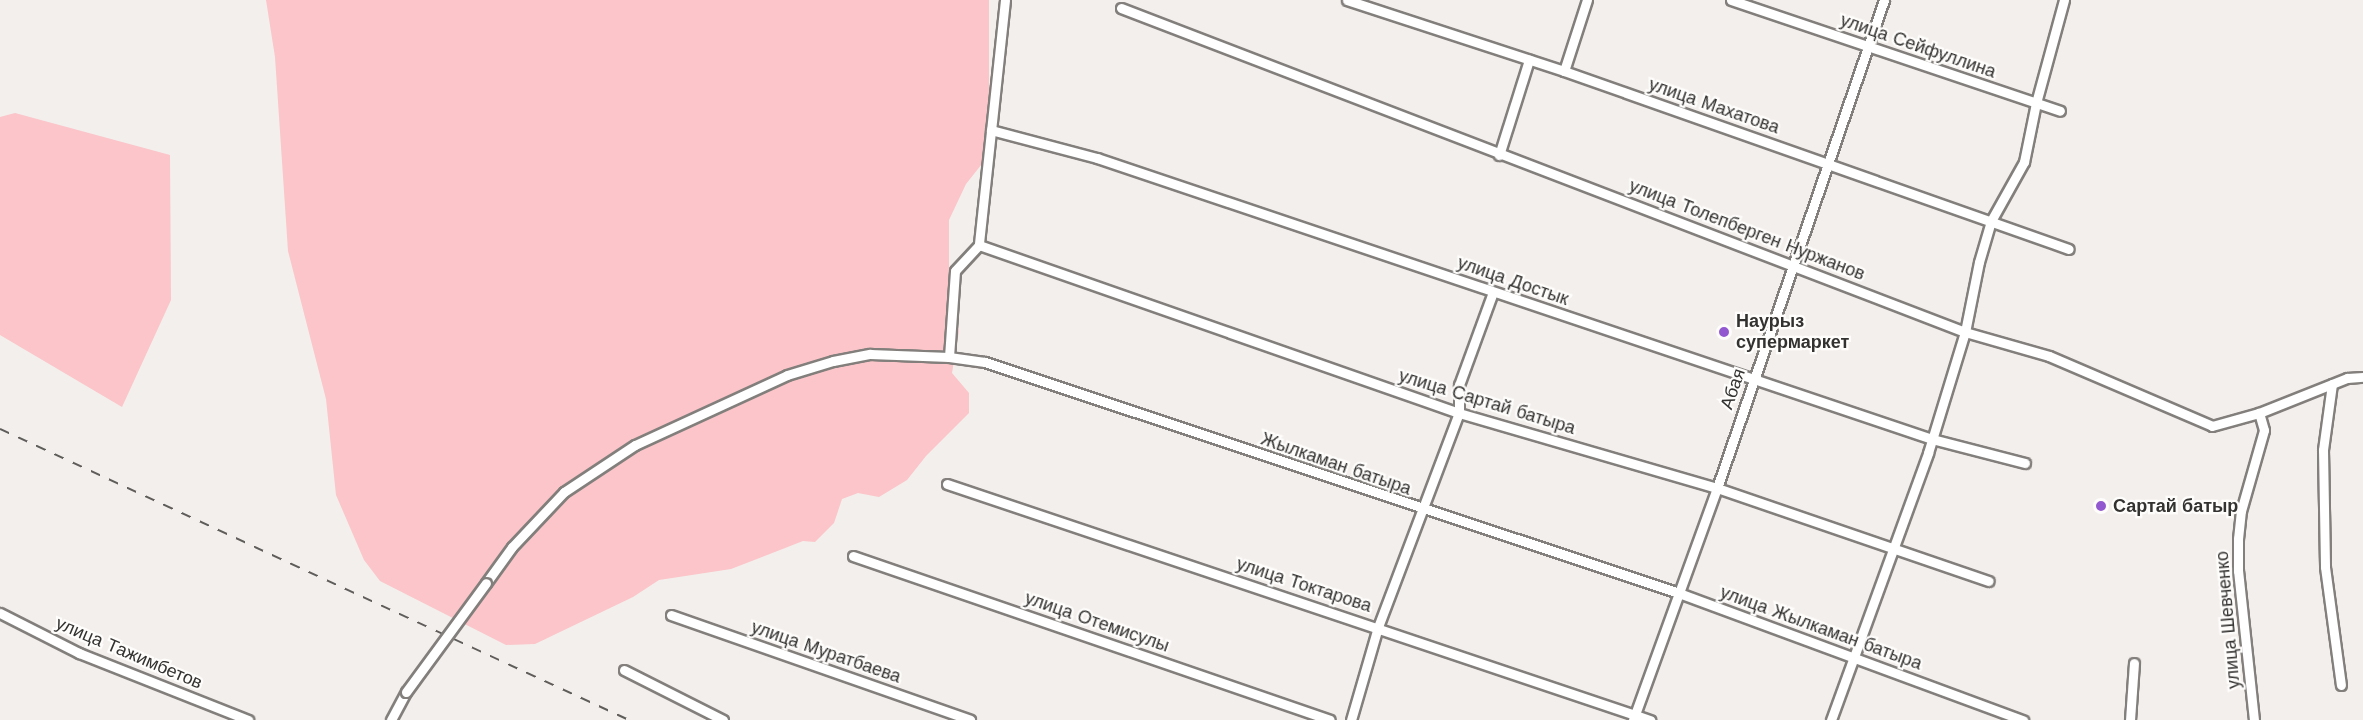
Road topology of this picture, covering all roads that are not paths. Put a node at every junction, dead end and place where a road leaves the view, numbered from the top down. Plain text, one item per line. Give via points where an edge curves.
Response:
1 (1005, 0) edge
2 (1347, 0) edge
3 (1587, 0) edge
4 (1731, 0) edge
5 (1884, 0) edge
6 (2064, 0) edge
7 (1121, 8) dead end
8 (1870, 47) junction
9 (1530, 60) junction
10 (1564, 71) junction
11 (2036, 103) junction
12 (2060, 111) dead end
13 (991, 130) junction
14 (1499, 155) junction
15 (1829, 164) junction
16 (1991, 221) junction
17 (978, 244) junction
18 (2069, 249) dead end
19 (1794, 264) junction
20 (1492, 292) junction
21 (1965, 332) junction
22 (949, 357) junction
23 (2363, 377) edge
24 (1754, 380) junction
25 (2332, 384) junction
26 (1459, 413) junction
27 (2259, 414) junction
28 (1932, 439) junction
29 (2025, 463) dead end
30 (947, 484) dead end
31 (1717, 488) junction
32 (1421, 510) junction
33 (1892, 548) junction
34 (854, 556) dead end
35 (1989, 581) dead end
36 (1678, 593) junction
37 (0, 613) edge
38 (671, 615) dead end
39 (1378, 627) junction
40 (1852, 657) junction
41 (2134, 663) dead end
42 (624, 670) dead end
43 (2341, 685) dead end
44 (1633, 718) edge
45 (248, 720) edge
46 (391, 720) edge
47 (723, 720) edge
48 (970, 720) edge
49 (1330, 720) edge
50 (1351, 720) edge
51 (1650, 720) edge
52 (1831, 720) edge
53 (2023, 720) edge
54 (2130, 720) edge
55 (2254, 720) edge

1 - 13 street
2 - 9 street, улица Махатова
3 - 10 street
4 - 8 street, улица Сейфуллина
5 - 8 street, Абая
6 - 11 street
7 - 14 street, улица Толепберген Нуржанов
8 - 11 street, улица Сейфуллина
8 - 15 street, Абая
9 - 10 street, улица Махатова
9 - 14 street
10 - 15 street, улица Махатова
11 - 12 street, улица Сейфуллина
11 - 16 street via 2024,162
13 - 17 street
13 - 20 street, улица Достык via 1097,158
14 - 19 street, улица Толепберген Нуржанов
15 - 16 street, улица Махатова
15 - 19 street, Абая
16 - 18 street, улица Махатова
16 - 21 street
17 - 22 street via 954,271
17 - 26 street, улица Сартай батыра
19 - 21 street, улица Толепберген Нуржанов
19 - 24 street, Абая
20 - 24 street, улица Достык
20 - 26 street via 1459,385
21 - 27 street, улица Толепберген Нуржанов via 2049,356 2212,426
21 - 28 street
22 - 32 street, Жылкаман батыра via 985,362
22 - 46 street, Жылкаман батыра, bridge via 870,354 787,375 635,446 564,492 512,547 406,692
23 - 25 street, улица Толепберген Нуржанов
24 - 28 street, улица Достык
24 - 31 street, Абая
25 - 27 street, улица Толепберген Нуржанов
25 - 43 street via 2323,450 2325,567
26 - 31 street, улица Сартай батыра
26 - 32 street
27 - 55 street, улица Шевченко via 2264,430 2241,512 2238,539
28 - 29 street, улица Достык
28 - 33 street
30 - 39 street, улица Токтарова
31 - 33 street, улица Сартай батыра
31 - 36 street, Абая
32 - 36 street, Жылкаман батыра
32 - 39 street
33 - 35 street, улица Сартай батыра
33 - 40 street
34 - 49 street, улица Отемисулы
36 - 40 street, улица Жылкаман батыра
36 - 44 street, Абая
37 - 45 street, улица Тажимбетов via 80,653
38 - 48 street, улица Муратбаева
39 - 44 street, улица Токтарова
39 - 50 street
40 - 52 street
40 - 53 street, улица Жылкаман батыра
41 - 54 street
42 - 47 street
44 - 51 street, улица Токтарова

